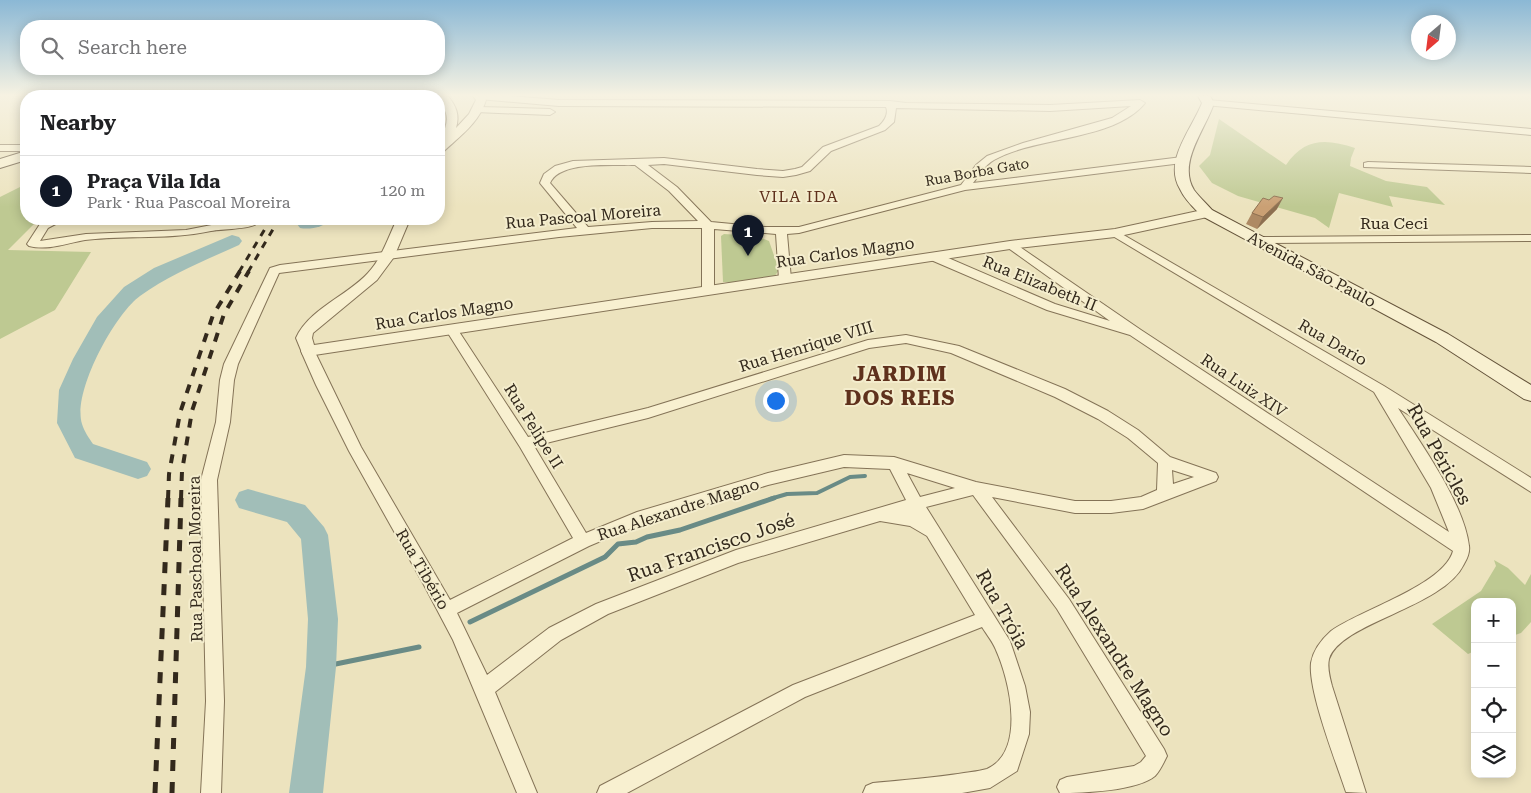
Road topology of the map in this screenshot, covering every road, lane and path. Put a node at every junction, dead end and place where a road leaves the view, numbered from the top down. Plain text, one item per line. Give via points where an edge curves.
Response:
1 (458, 133) edge
2 (868, 133) edge
3 (1070, 133) edge
4 (1195, 133) edge
5 (445, 145) edge
6 (0, 148) edge
7 (20, 148) edge
8 (20, 157) edge
9 (1182, 160) junction
10 (639, 163) junction
11 (0, 164) edge
12 (1368, 165) dead end
13 (1531, 170) edge
14 (965, 187) junction
15 (1208, 213) junction
16 (708, 224) junction
17 (46, 225) edge
18 (227, 225) edge
19 (401, 225) edge
20 (585, 230) junction
21 (781, 232) junction
22 (1115, 233) junction
23 (1531, 238) edge
24 (1257, 240) junction
25 (1010, 245) junction
26 (388, 256) junction
27 (935, 257) junction
28 (785, 279) junction
29 (708, 290) junction
30 (452, 330) junction
31 (1136, 334) junction
32 (306, 344) junction
33 (1378, 388) junction
34 (1531, 394) edge
35 (525, 443) junction
36 (1164, 461) junction
37 (894, 463) junction
38 (1531, 486) edge
39 (976, 488) junction
40 (1165, 493) junction
41 (916, 504) junction
42 (879, 515) junction
43 (935, 533) junction
44 (582, 541) junction
45 (1462, 548) junction
46 (447, 610) junction
47 (986, 618) junction
48 (483, 690) junction
49 (1067, 787) dead end
50 (1356, 792) edge
51 (211, 793) edge
52 (527, 793) edge
53 (607, 793) edge
54 (873, 793) edge

1 - 5 street
2 - 10 street via 827,149 806,168 783,174 675,162
3 - 14 street via 1005,151 989,160
4 - 9 main road
6 - 7 street
8 - 11 main road
9 - 14 street, Rua Borba Gato
9 - 15 main road, Avenida São Paulo via 1184,184
10 - 16 street via 673,189
10 - 20 street via 573,164 548,176 546,186
12 - 13 street
14 - 21 street, Rua Borba Gato
15 - 22 street, Rua Carlos Magno
15 - 24 main road, Avenida São Paulo
16 - 20 street, Rua Pascoal Moreira
16 - 21 street, Rua Pascoal Moreira
16 - 29 street
17 - 18 street via 33,244 44,246 86,237 186,233
19 - 26 street
20 - 26 street, Rua Pascoal Moreira via 480,241
21 - 28 street
22 - 25 street, Rua Carlos Magno
22 - 33 street, Rua Dario
23 - 24 street, Rua Ceci
24 - 34 main road, Avenida São Paulo via 1442,338
25 - 27 street, Rua Carlos Magno
25 - 31 street, Rua Luiz XIV
26 - 32 street via 370,280 310,327
26 - 51 street, Rua Paschoal Moreira via 274,271 231,364 223,422 209,480 215,701
27 - 28 street, Rua Carlos Magno
27 - 31 street, Rua Elizabeth II via 1051,308
28 - 29 street, Rua Carlos Magno
29 - 30 street, Rua Carlos Magno
30 - 32 street, Rua Carlos Magno
30 - 35 street, Rua Felipe II
31 - 45 street, Rua Luiz XIV
32 - 46 street, Rua Tibério via 345,430
33 - 38 street, Rua Dario
33 - 45 street, Rua Péricles via 1443,496
35 - 36 street, Rua Henrique VIII via 648,413 868,344 906,339 954,349 1060,392 1133,434
35 - 44 street, Rua Felipe II
36 - 40 street
36 - 40 street, Rua Henrique VIII via 1211,477
37 - 39 street
37 - 41 street, Rua Tróia
37 - 44 street, Rua Alexandre Magno via 844,461 768,479 638,519
39 - 40 street via 1075,507 1143,503
39 - 41 street
39 - 49 street, Rua Alexandre Magno via 1063,604 1157,756 1148,769 1136,775
41 - 42 street, Rua Francisco José
41 - 43 street, Rua Tróia
42 - 43 street, Rua Tróia via 912,520
42 - 48 street, Rua Francisco José via 696,570 602,609 555,634
43 - 47 street, Rua Tróia
44 - 46 street, Rua Alexandre Magno
45 - 50 street via 1449,574 1412,597 1342,631 1326,646 1319,662 1337,736
46 - 48 street, Rua Tibério
47 - 53 street via 799,691
47 - 54 street, Rua Tróia via 1004,647 1021,712 1020,734 1010,764 990,778
48 - 52 street, Rua Tibério

